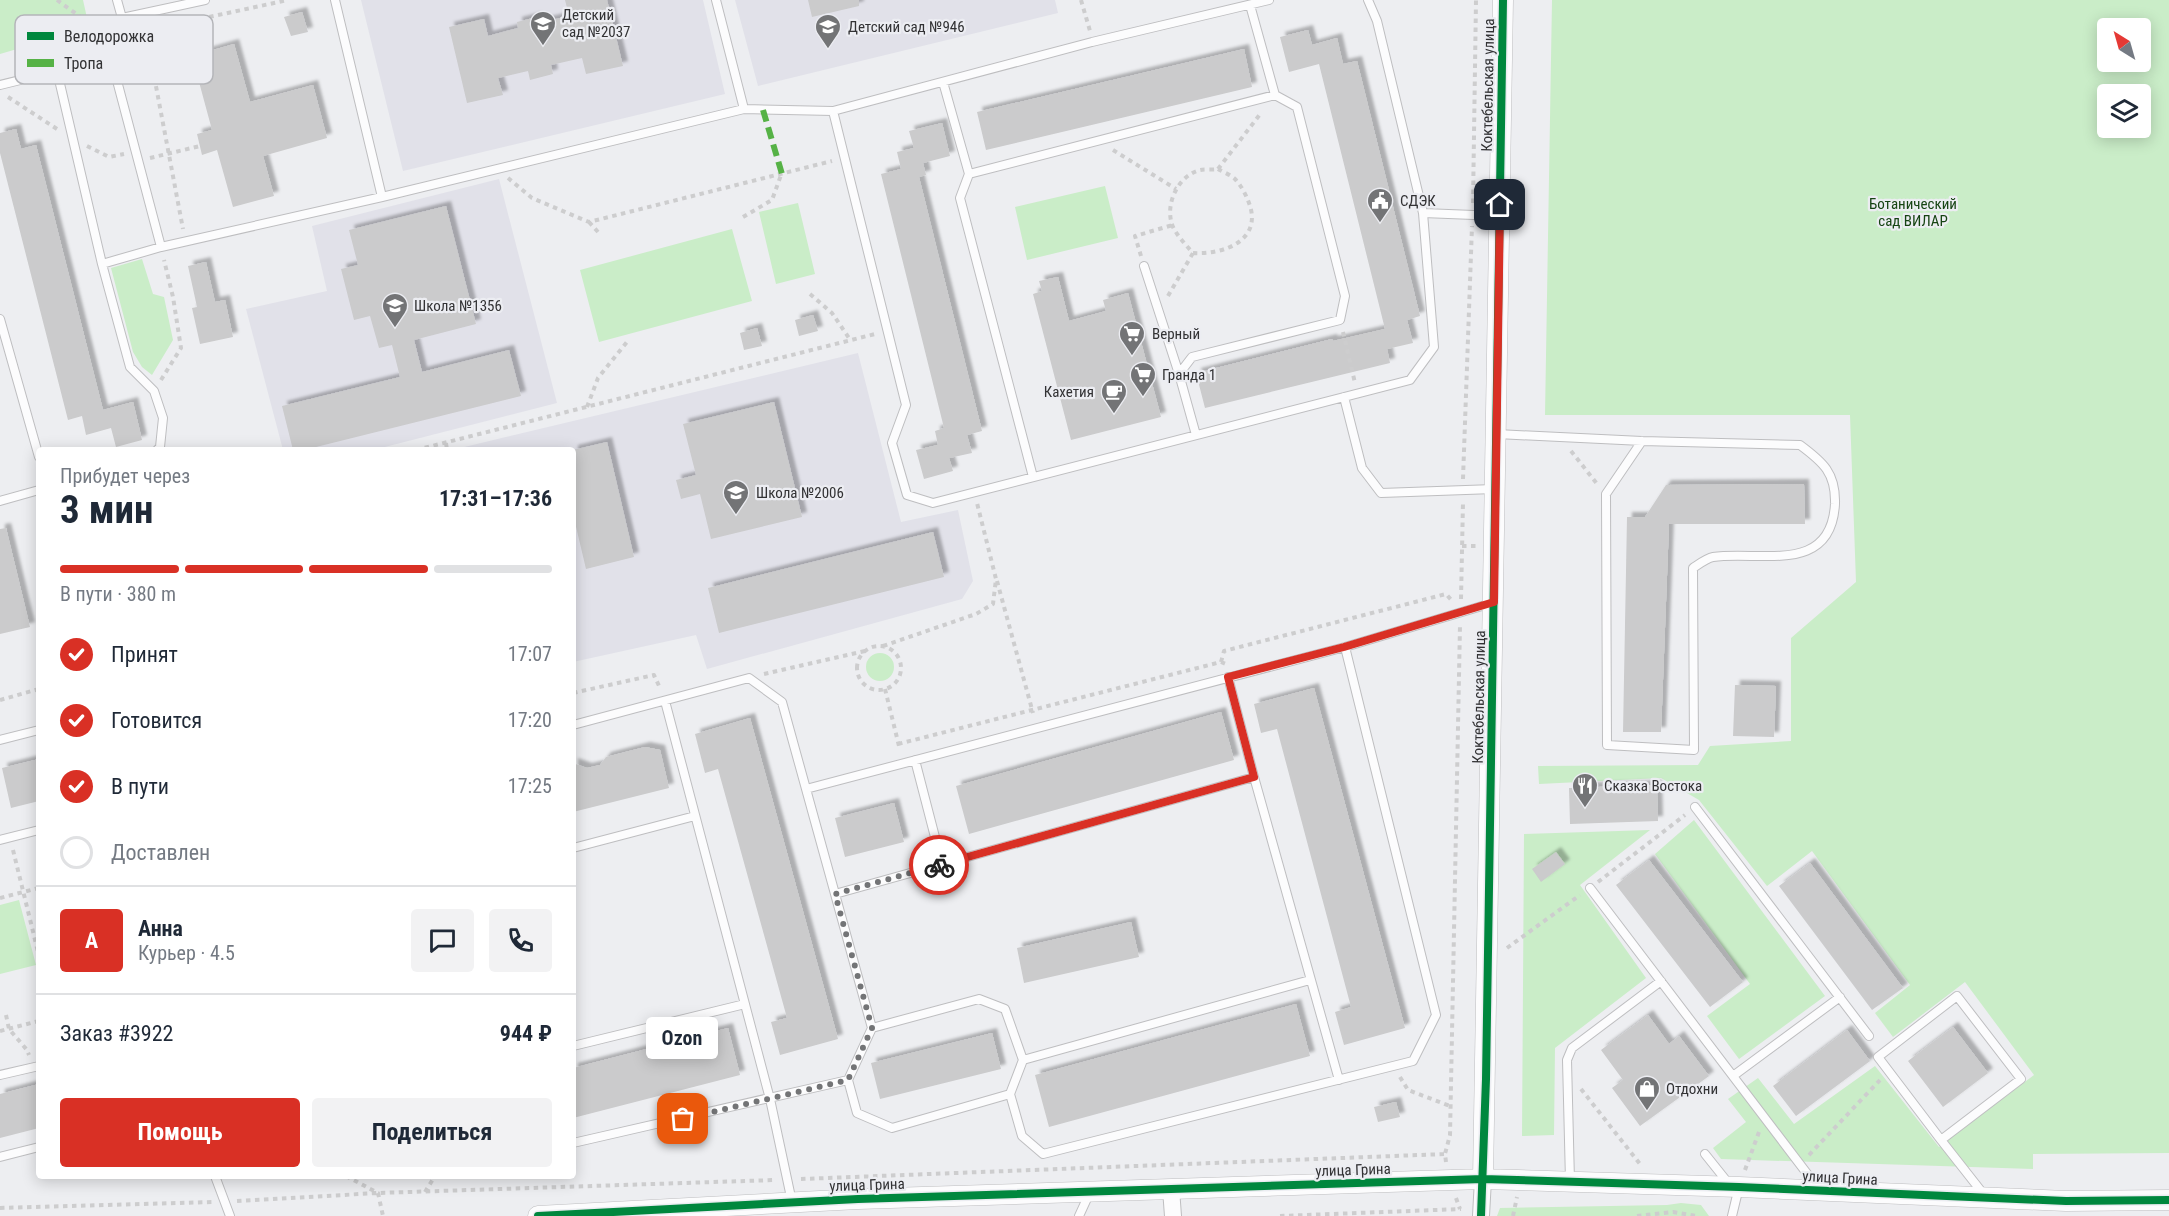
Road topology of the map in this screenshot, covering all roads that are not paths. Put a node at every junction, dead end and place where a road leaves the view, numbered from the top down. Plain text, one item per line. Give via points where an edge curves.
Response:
1 (117, 0) edge
2 (205, 0) edge
3 (335, 0) edge
4 (716, 0) edge
5 (1269, 0) edge
6 (1368, 0) edge
7 (1503, 0) edge
8 (1250, 5) junction
9 (121, 15) edge
10 (136, 15) edge
11 (15, 81) edge
12 (943, 82) junction
13 (60, 84) edge
14 (118, 84) edge
15 (0, 85) edge
16 (1275, 95) junction
17 (744, 110) junction
18 (832, 111) junction
19 (969, 174) junction
20 (382, 197) junction
21 (1423, 213) junction
22 (1500, 216) junction
23 (161, 247) junction
24 (102, 264) junction
25 (1144, 266) road end
26 (0, 319) edge
27 (1179, 374) junction
28 (1344, 397) junction
29 (1497, 434) junction
30 (1196, 435) junction
31 (1642, 441) junction
32 (36, 447) edge
33 (160, 447) edge
34 (1033, 477) junction
35 (1496, 489) junction
36 (36, 491) edge
37 (0, 501) edge
38 (1494, 602) junction
39 (1344, 647) junction
40 (1228, 677) junction
41 (665, 701) junction
42 (576, 724) edge
43 (36, 731) edge
44 (0, 740) edge
45 (915, 760) junction
46 (1254, 777) junction
47 (806, 789) junction
48 (1695, 807) road end
49 (696, 816) junction
50 (36, 831) edge
51 (0, 840) edge
52 (576, 847) edge
53 (942, 864) junction
54 (1590, 888) road end
55 (835, 894) junction
56 (1310, 980) junction
57 (1661, 981) junction
58 (1840, 997) junction
59 (745, 1004) junction
60 (872, 1028) junction
61 (1869, 1036) dead end
62 (576, 1045) edge
63 (1023, 1060) junction
64 (36, 1067) edge
65 (0, 1075) edge
66 (1733, 1076) junction
67 (848, 1080) junction
68 (1339, 1080) junction
69 (1011, 1094) junction
70 (770, 1099) junction
71 (1941, 1140) junction
72 (576, 1142) edge
73 (36, 1148) edge
74 (1706, 1154) dead end
75 (0, 1157) edge
76 (217, 1179) edge
77 (1484, 1179) junction
78 (1570, 1181) junction
79 (1735, 1187) junction
80 (1171, 1189) junction
81 (1820, 1190) junction
82 (1090, 1192) junction
83 (1987, 1198) junction
84 (2169, 1200) edge
85 (792, 1202) junction
86 (1482, 1212) edge
87 (652, 1213) edge
88 (230, 1216) edge
89 (538, 1216) edge
90 (1079, 1216) edge
91 (1173, 1216) edge
92 (1732, 1216) edge

1 - 9 lane
2 - 10 lane
3 - 20 lane
4 - 17 lane
5 - 8 lane
6 - 21 lane via 1377,21
7 - 22 street, Коктебельская улица
8 - 12 lane
8 - 16 lane
11 - 15 lane
12 - 18 lane
12 - 19 lane
13 - 24 lane
14 - 23 lane
16 - 19 lane
16 - 27 lane via 1296,106 1345,296 1340,320 1192,357
17 - 18 lane
17 - 20 lane
18 - 34 lane via 906,405 892,443 907,495 933,503
19 - 34 lane via 960,198
20 - 23 lane
21 - 22 lane
21 - 28 lane via 1434,347 1410,380
22 - 29 street, Коктебельская улица
23 - 24 lane
24 - 33 lane via 130,367 154,391 163,418
25 - 27 lane
26 - 32 lane
27 - 30 lane
28 - 30 lane
28 - 35 lane via 1362,468 1380,493
29 - 31 lane
29 - 35 street, Коктебельская улица
30 - 34 lane
31 - 31 lane via 1800,445 1831,474 1834,504 1827,536 1809,549 1786,557 1711,557 1694,568 1694,750 1607,745 1606,494
35 - 38 street, Коктебельская улица
36 - 37 lane
38 - 39 lane
38 - 77 street, Коктебельская улица
39 - 40 lane
39 - 68 lane via 1436,1015 1413,1061
40 - 45 lane
40 - 46 lane
41 - 42 lane
41 - 47 lane via 749,678 782,702
41 - 49 lane
43 - 44 lane
45 - 47 lane
45 - 53 lane
46 - 53 lane
46 - 56 lane
47 - 55 lane
48 - 58 lane
49 - 52 lane
49 - 59 lane
50 - 51 lane
53 - 55 lane
54 - 57 lane
55 - 60 lane
56 - 63 lane
56 - 68 lane
57 - 66 lane
57 - 78 lane via 1572,1048 1567,1060
58 - 61 lane
58 - 66 lane
59 - 62 lane
59 - 70 lane
60 - 63 lane via 979,999 1005,1009
60 - 67 lane
63 - 69 lane
64 - 65 lane
66 - 81 lane
67 - 69 lane via 857,1113 892,1128
67 - 70 lane
68 - 69 lane via 1043,1154 1022,1136
70 - 72 lane
70 - 85 lane
71 - 71 lane via 1878,1057 1957,996 2020,1079
71 - 83 lane
73 - 75 lane
74 - 79 lane
76 - 88 lane
77 - 78 street, улица Грина
77 - 80 street, улица Грина
77 - 86 street
78 - 79 street, улица Грина
79 - 81 street, улица Грина
79 - 92 lane
80 - 82 street, улица Грина
80 - 91 street
81 - 83 street, улица Грина
82 - 85 street, улица Грина
82 - 90 lane
83 - 84 street, улица Грина via 2067,1205
85 - 87 street, улица Грина
87 - 89 street, улица Грина

